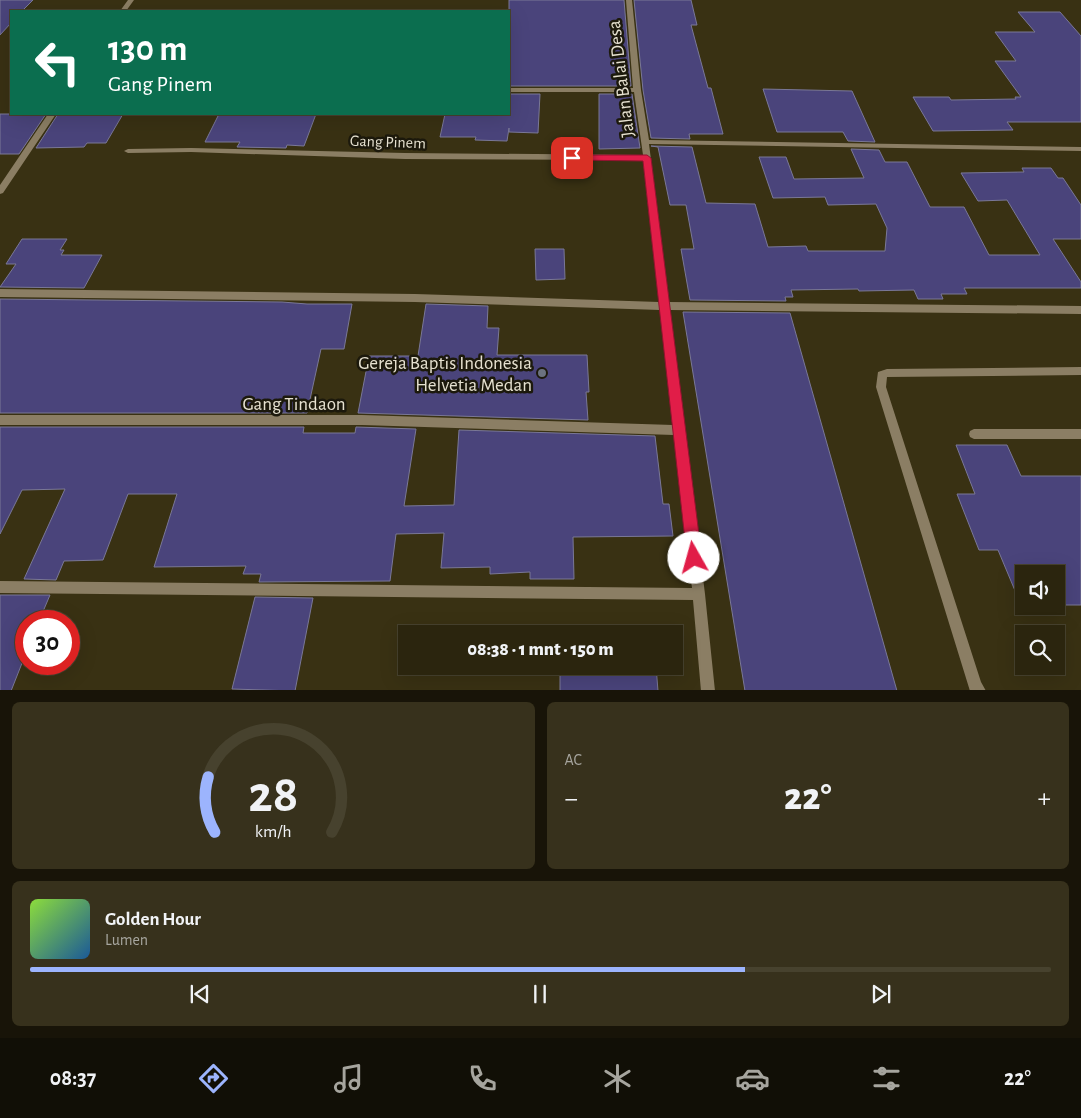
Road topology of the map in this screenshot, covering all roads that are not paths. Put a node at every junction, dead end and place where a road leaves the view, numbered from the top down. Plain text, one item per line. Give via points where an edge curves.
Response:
1 (132, 0) edge
2 (629, 0) edge
3 (124, 10) edge
4 (510, 90) edge
5 (637, 90) junction
6 (51, 115) edge
7 (645, 142) junction
8 (1081, 149) edge
9 (128, 151) dead end
10 (647, 158) junction
11 (0, 191) edge
12 (0, 292) edge
13 (665, 306) junction
14 (1081, 310) edge
15 (1081, 371) edge
16 (0, 420) edge
17 (678, 430) junction
18 (974, 434) dead end
19 (1081, 434) edge
20 (0, 587) edge
21 (699, 594) junction
22 (708, 690) edge
23 (979, 690) edge

1 - 3 street
2 - 5 street, Jalan Balai Desa
4 - 5 street
5 - 7 street, Jalan Balai Desa
6 - 11 street
7 - 8 street
7 - 10 street, Jalan Balai Desa
9 - 10 street, Gang Pinem
10 - 13 street, Jalan Balai Desa
12 - 13 street via 415,298
13 - 14 street
13 - 17 street, Jalan Balai Desa
15 - 23 street via 882,375 881,387 975,686
16 - 17 street, Gang Tindaon via 362,420
17 - 21 street, Jalan Balai Desa
18 - 19 street
20 - 21 street
21 - 22 street, Jalan Balai Desa

